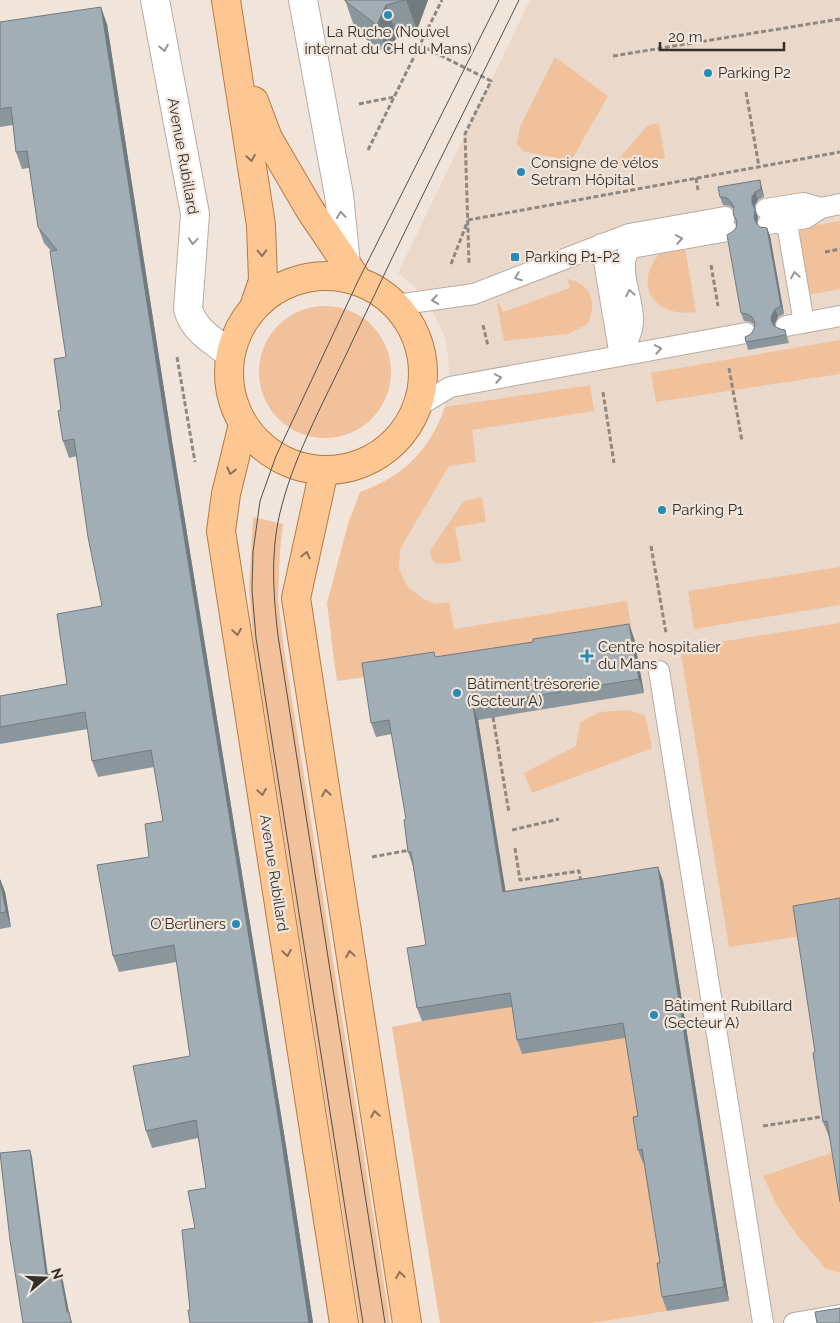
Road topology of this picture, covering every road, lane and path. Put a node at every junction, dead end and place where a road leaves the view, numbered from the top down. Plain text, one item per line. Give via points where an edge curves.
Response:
1 (155, 0) edge
2 (226, 0) edge
3 (303, 0) edge
4 (442, 0) edge
5 (840, 19) edge
6 (420, 45) junction
7 (613, 56) dead end
8 (236, 58) junction
9 (746, 92) dead end
10 (840, 152) edge
11 (364, 157) dead end
12 (759, 167) junction
13 (831, 206) edge
14 (468, 220) junction
15 (601, 244) junction
16 (710, 263) dead end
17 (469, 268) dead end
18 (352, 272) junction
19 (438, 299) junction
20 (396, 306) junction
21 (254, 307) junction
22 (718, 308) dead end
23 (840, 316) edge
24 (484, 327) dead end
25 (746, 333) dead end
26 (488, 346) dead end
27 (230, 354) junction
28 (620, 356) junction
29 (728, 363) dead end
30 (604, 396) dead end
31 (417, 407) junction
32 (243, 424) junction
33 (742, 441) dead end
34 (614, 463) dead end
35 (324, 470) junction
36 (651, 546) dead end
37 (666, 634) dead end
38 (658, 671) dead end
39 (493, 717) edge
40 (509, 812) dead end
41 (560, 819) dead end
42 (512, 830) dead end
43 (515, 848) dead end
44 (410, 850) edge
45 (366, 858) dead end
46 (581, 884) edge
47 (840, 1315) edge
48 (344, 1323) edge
49 (407, 1323) edge
50 (763, 1323) edge
51 (794, 1323) edge

1 -> 27 street, Avenue Rubillard via 195,214 188,309 198,329
2 - 8 main road
18 -> 3 street
4 - 6 path
5 - 7 path
6 - 11 path
6 - 14 path via 491,81 465,134
8 - 18 main road via 268,138 310,210
8 -> 21 main road via 261,225 263,282
9 - 12 path
10 - 12 path
12 - 14 path
23 -> 13 lane via 795,324 776,215 806,218
14 - 17 path
14 - 19 path
15 -> 19 lane via 474,294
15 - 28 lane
28 -> 15 lane via 633,325 634,314 624,263 631,248 726,224 629,234
16 - 22 path
18 - 20 main road
18 - 21 main road via 342,277 310,276 294,280 268,294
19 -> 20 lane
20 - 31 main road via 406,318 419,346 422,376
21 - 27 main road via 239,329
24 - 26 path
28 -> 25 lane
27 - 32 main road via 230,390
31 -> 28 lane via 450,387
29 - 33 path
30 - 34 path
31 - 35 main road via 402,433 380,453 352,466
32 - 35 main road via 276,456 295,465
32 -> 48 main road, Avenue Rubillard via 226,494 221,531
49 -> 35 main road via 296,598
36 - 37 path
38 - 50 lane
39 - 40 path
41 - 42 path
43 - 46 path via 520,880 579,871
44 - 45 path
47 - 51 lane

